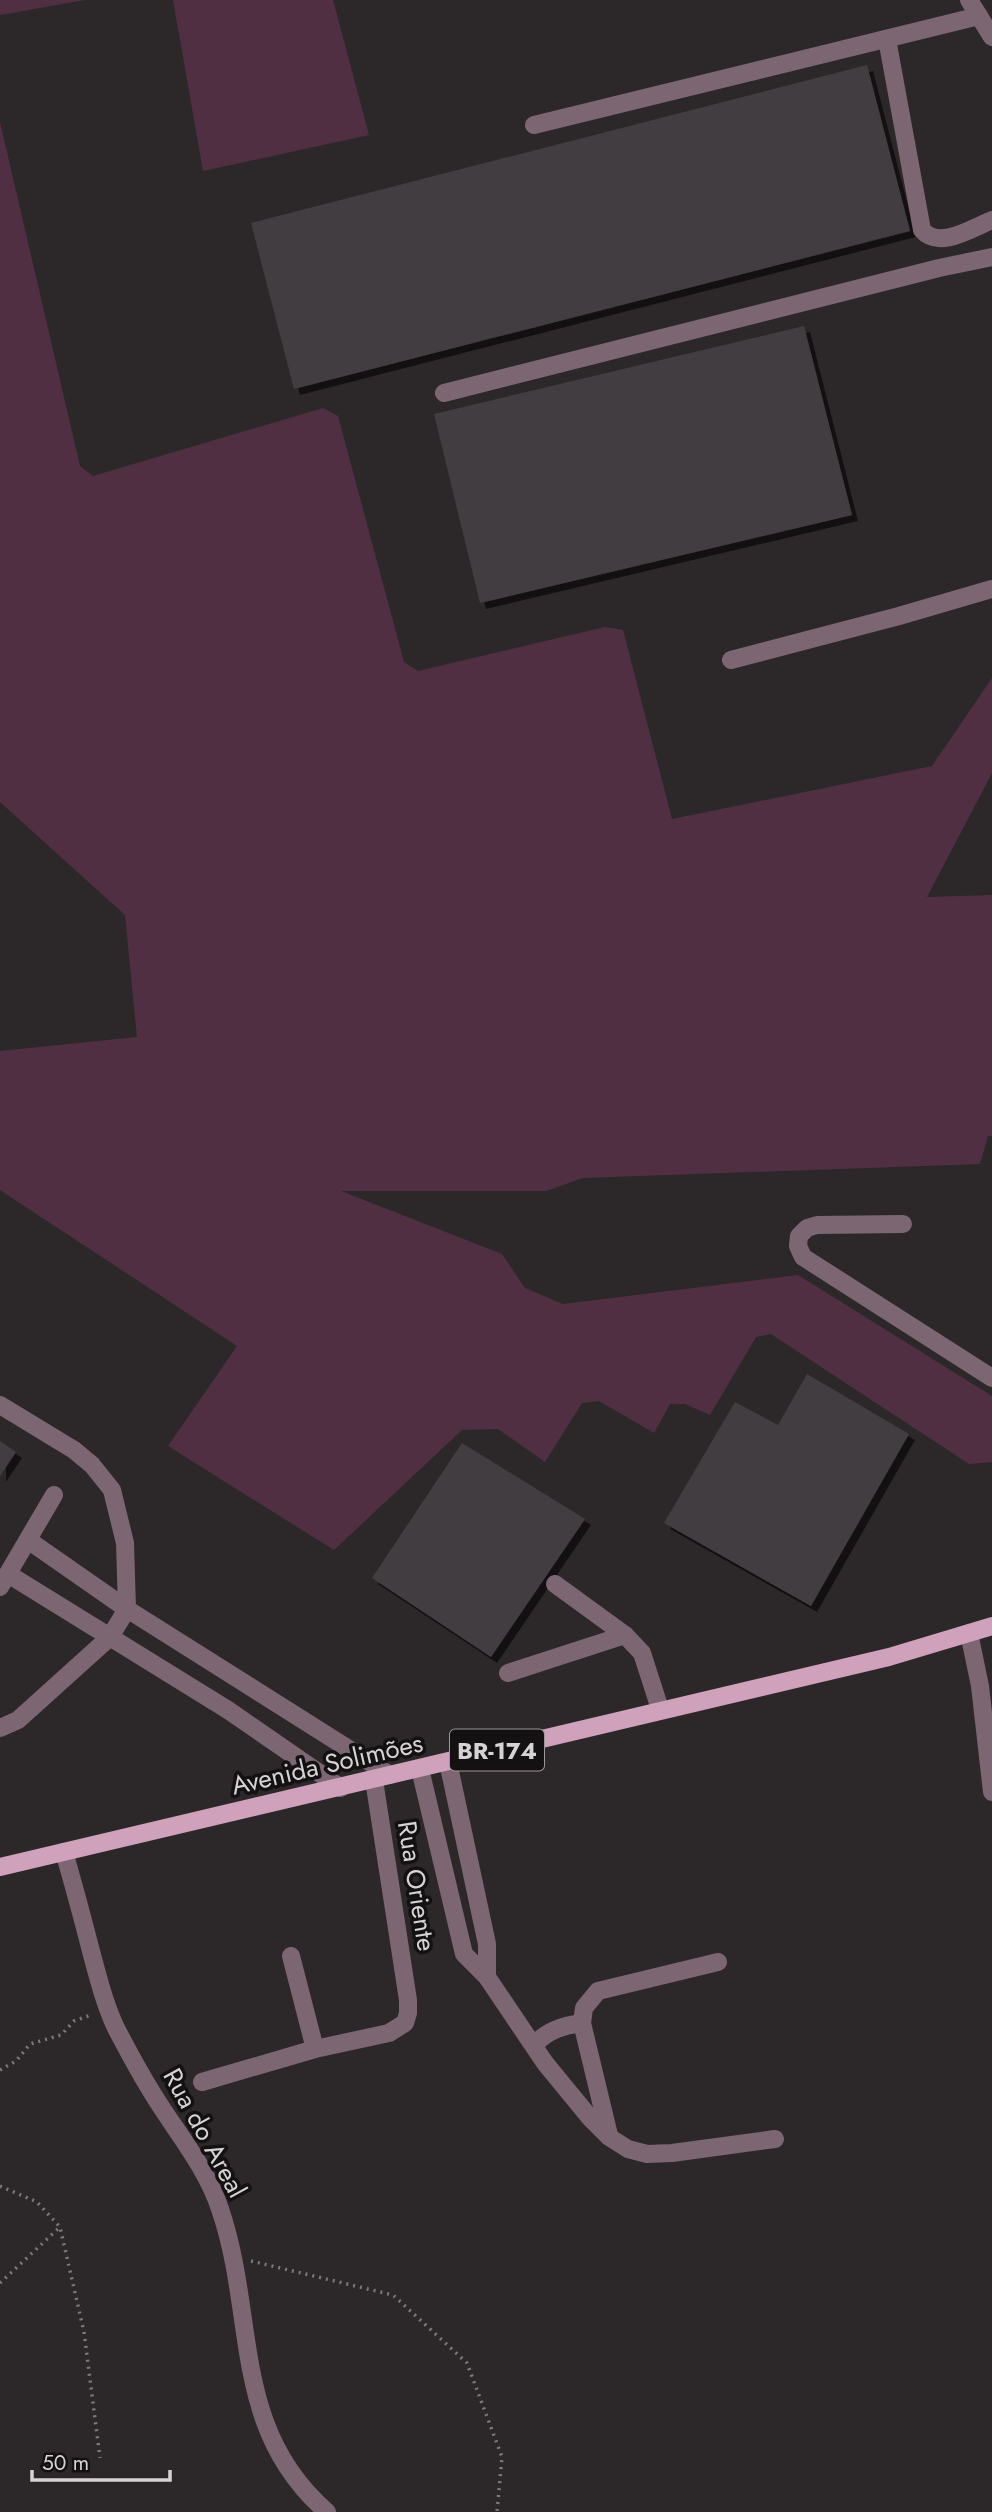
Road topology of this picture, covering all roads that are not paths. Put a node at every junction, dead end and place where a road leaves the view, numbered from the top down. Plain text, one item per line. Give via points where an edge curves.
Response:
1 (969, 0) edge
2 (979, 16) junction
3 (992, 37) edge
4 (887, 39) junction
5 (534, 125) dead end
6 (992, 220) edge
7 (992, 257) edge
8 (444, 393) dead end
9 (992, 589) edge
10 (731, 660) dead end
11 (903, 1224) dead end
12 (992, 1378) edge
13 (0, 1405) edge
14 (54, 1496) dead end
15 (28, 1540) junction
16 (4, 1580) edge
17 (555, 1584) dead end
18 (127, 1609) junction
19 (992, 1626) edge
20 (969, 1633) junction
21 (625, 1635) junction
22 (110, 1637) junction
23 (508, 1673) dead end
24 (660, 1709) junction
25 (988, 1720) edge
26 (0, 1728) edge
27 (448, 1762) junction
28 (421, 1769) junction
29 (382, 1777) junction
30 (341, 1788) junction
31 (992, 1791) edge
32 (64, 1852) junction
33 (0, 1867) edge
34 (291, 1956) dead end
35 (718, 1962) dead end
36 (486, 1977) junction
37 (582, 2023) junction
38 (534, 2045) junction
39 (315, 2049) junction
40 (594, 2075) junction
41 (202, 2082) dead end
42 (564, 2088) junction
43 (610, 2137) junction
44 (775, 2139) dead end
45 (327, 2512) edge

1 - 2 street
2 - 3 street
2 - 4 street
4 - 5 street
4 - 6 street via 922,230 937,239
7 - 8 street
9 - 10 street
11 - 12 street via 807,1228 799,1236 798,1246 803,1257
13 - 18 street via 74,1450 112,1490 125,1543
14 - 15 street
15 - 16 street
15 - 18 street
16 - 22 street
17 - 21 street
18 - 22 street
18 - 29 street
19 - 20 main road, Avenida Solimões / BR-174
20 - 24 main road, Avenida Solimões / BR-174 via 889,1657
20 - 25 street
21 - 23 street
21 - 24 street via 642,1653
22 - 26 street via 18,1720
22 - 30 street
24 - 27 main road, Avenida Solimões / BR-174
25 - 31 street
27 - 28 main road, Avenida Solimões / BR-174
27 - 36 street via 485,1934
28 - 29 main road, Avenida Solimões / BR-174
28 - 36 street via 458,1938 464,1954
29 - 30 main road, Avenida Solimões / BR-174
29 - 39 street, Rua Oriente via 408,2013 405,2023 388,2033
30 - 32 main road, Avenida Solimões / BR-174
32 - 33 main road, Avenida Solimões / BR-174
32 - 45 street, Rua do Areal via 107,2009 220,2209 259,2409 296,2480
34 - 39 street
35 - 37 street via 598,1991 584,2008
36 - 38 street
37 - 38 street via 562,2026
37 - 40 street
38 - 42 street
39 - 41 street
40 - 42 street via 587,2088
40 - 43 street
42 - 43 street
43 - 44 street via 647,2154

